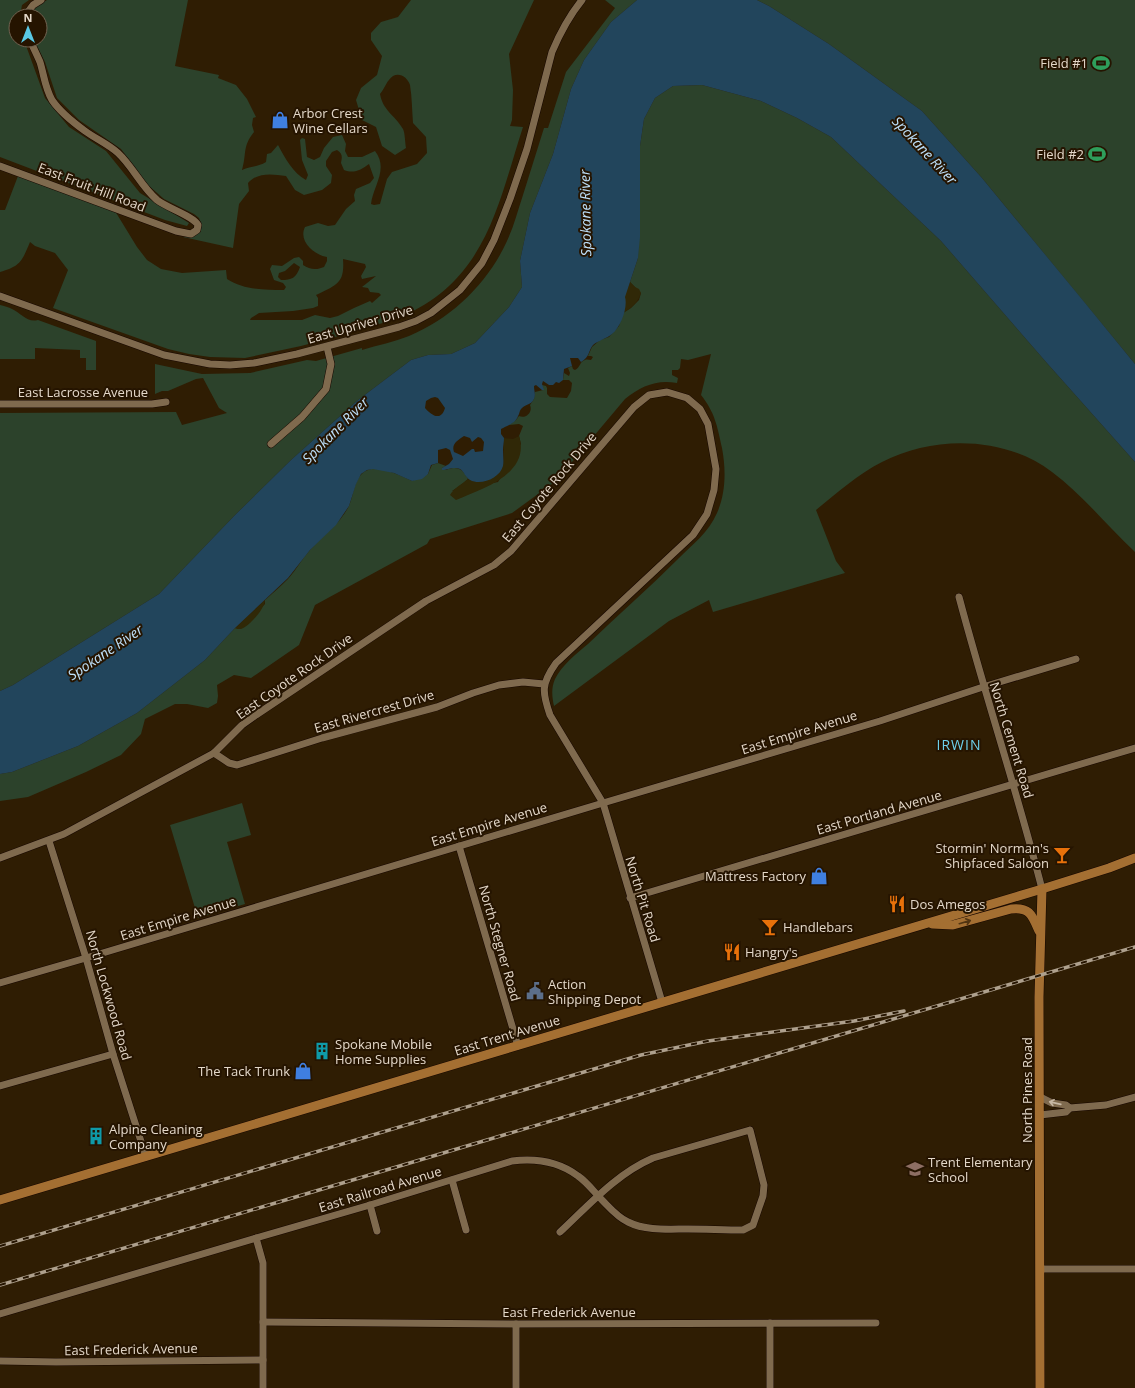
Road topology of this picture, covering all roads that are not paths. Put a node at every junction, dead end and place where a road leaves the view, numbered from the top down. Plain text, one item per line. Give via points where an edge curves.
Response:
1 (41, 0) edge
2 (582, 0) edge
3 (31, 8) edge
4 (34, 48) edge
5 (0, 166) edge
6 (0, 296) edge
7 (327, 347) junction
8 (166, 402) dead end
9 (0, 404) edge
10 (271, 444) dead end
11 (959, 598) dead end
12 (1076, 659) dead end
13 (544, 684) junction
14 (984, 687) junction
15 (1135, 748) edge
16 (214, 753) junction
17 (1013, 784) junction
18 (603, 803) junction
19 (49, 840) junction
20 (459, 846) junction
21 (0, 858) edge
22 (1135, 858) edge
23 (1042, 889) junction
24 (630, 898) junction
25 (927, 923) junction
26 (1041, 934) junction
27 (86, 958) junction
28 (0, 983) edge
29 (662, 1002) junction
30 (518, 1046) junction
31 (113, 1054) junction
32 (0, 1086) edge
33 (1040, 1097) junction
34 (1135, 1097) edge
35 (1070, 1108) junction
36 (1040, 1115) junction
37 (146, 1157) junction
38 (452, 1180) junction
39 (598, 1196) junction
40 (0, 1200) edge
41 (370, 1205) junction
42 (466, 1230) dead end
43 (377, 1231) dead end
44 (560, 1232) dead end
45 (256, 1238) junction
46 (1040, 1269) junction
47 (1135, 1269) edge
48 (0, 1314) edge
49 (263, 1322) junction
50 (770, 1323) junction
51 (876, 1323) dead end
52 (516, 1324) junction
53 (263, 1360) junction
54 (0, 1361) edge
55 (263, 1388) edge
56 (516, 1388) edge
57 (770, 1388) edge
58 (1040, 1388) edge

1 - 3 street
2 - 7 street, East Upriver Drive via 570,15 552,52 533,130 510,199 482,263 460,290 431,313 399,327
4 - 5 street, East Fruit Hill Road via 53,101 85,131 118,153 158,201 193,219 198,225 197,230 190,234 176,231
6 - 7 street, East Upriver Drive via 164,355 210,364 254,363
7 - 10 street via 331,364 326,389 302,417
8 - 9 street, East Lacrosse Avenue
11 - 14 street, North Cement Road
12 - 14 street, East Empire Avenue
13 - 16 street, East Rivercrest Drive via 523,682 499,685 437,707 322,738 237,765
13 - 16 street, East Coyote Rock Drive via 556,663 693,535 707,514 714,490 716,468 708,424 700,409 687,398 667,392 649,395 634,407 511,551 494,565 426,601 256,715
13 - 18 street via 544,700 550,715
14 - 17 street, North Cement Road
14 - 18 street, East Empire Avenue via 880,721
15 - 17 street, East Portland Avenue
16 - 19 street, East Coyote Rock Drive
17 - 23 street, North Cement Road
17 - 24 street, East Portland Avenue
18 - 20 street, East Empire Avenue
18 - 24 street, North Pit Road
19 - 21 street, East Coyote Rock Drive
19 - 27 street, North Lockwood Road
20 - 27 street, East Empire Avenue
20 - 30 street, North Stegner Road
22 - 23 main road, East Trent Avenue
23 - 25 main road, East Trent Avenue
23 - 26 main road, North Pines Road
24 - 29 street, North Pit Road
25 -> 26 main road via 953,926 1020,908 1033,917
25 - 29 main road, East Trent Avenue
26 - 33 main road, North Pines Road
27 - 28 street, East Empire Avenue
27 - 31 street, North Lockwood Road
29 - 30 main road, East Trent Avenue
30 - 37 main road, East Trent Avenue
31 - 32 street
31 - 37 street, North Lockwood Road
35 -> 33 street
33 - 36 main road, North Pines Road
34 - 35 street via 1106,1105
35 - 36 street via 1066,1112
36 - 46 main road, North Pines Road
37 - 40 main road, East Trent Avenue
38 - 39 street, East Railroad Avenue via 512,1161 544,1160 561,1165 579,1177
38 - 41 street, East Railroad Avenue
38 - 42 street
39 - 39 street, East Railroad Avenue via 620,1176 653,1158 750,1130 764,1185 753,1225 743,1230 644,1227 615,1214
39 - 44 street
41 - 43 street
41 - 45 street, East Railroad Avenue
45 - 48 street, East Railroad Avenue
45 - 49 street via 263,1263
46 - 47 street
46 - 58 main road, North Pines Road
49 - 52 street, East Frederick Avenue
49 - 53 street
50 - 51 street, East Frederick Avenue
50 - 52 street, East Frederick Avenue
50 - 57 street
52 - 56 street
53 - 54 street, East Frederick Avenue
53 - 55 street

